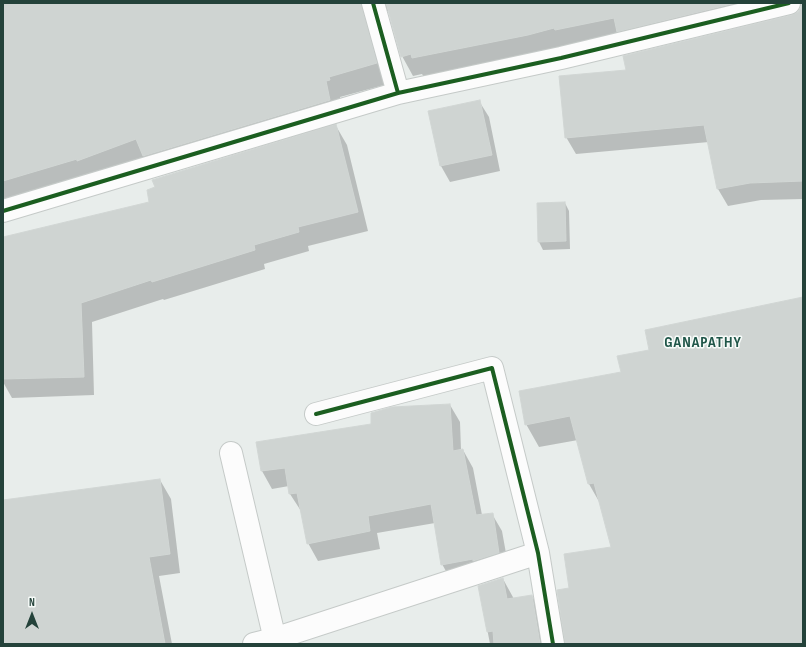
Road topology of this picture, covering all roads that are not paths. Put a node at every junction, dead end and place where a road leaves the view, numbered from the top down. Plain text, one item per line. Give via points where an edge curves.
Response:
1 (373, 3) edge
2 (789, 3) edge
3 (398, 93) junction
4 (3, 211) edge
5 (316, 414) dead end
6 (231, 453) dead end
7 (538, 554) junction
8 (268, 642) edge
9 (552, 644) edge

1 - 3 street
2 - 3 street via 561,58
3 - 4 street
5 - 7 street via 492,368
6 - 8 street
7 - 8 street
7 - 9 street

